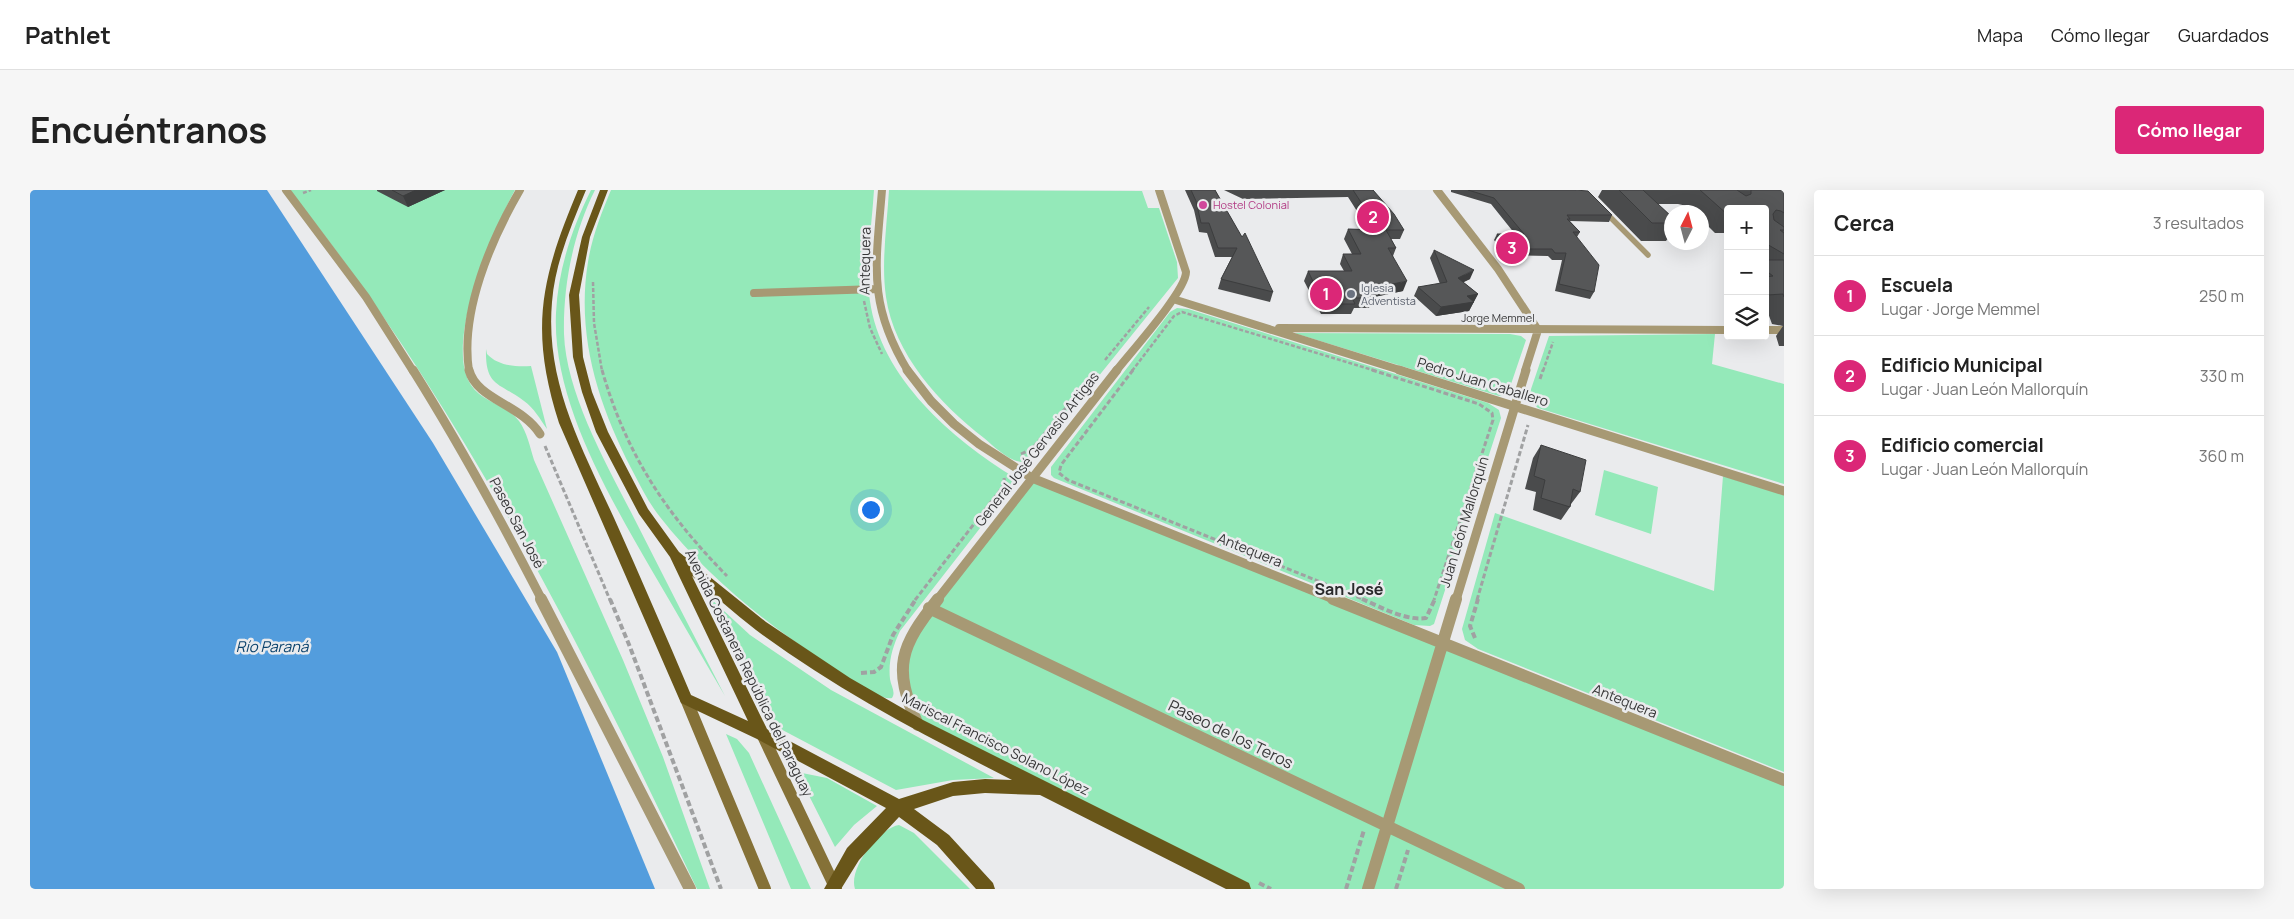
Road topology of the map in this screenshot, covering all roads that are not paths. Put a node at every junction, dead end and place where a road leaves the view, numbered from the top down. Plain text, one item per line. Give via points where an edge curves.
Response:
1 (286, 190) edge
2 (520, 190) edge
3 (582, 190) edge
4 (604, 190) edge
5 (882, 190) edge
6 (1159, 190) edge
7 (1437, 190) edge
8 (1602, 208) edge
9 (1648, 255) dead end
10 (877, 289) junction
11 (754, 293) dead end
12 (1174, 299) junction
13 (1268, 328) junction
14 (1538, 330) junction
15 (1784, 330) edge
16 (1769, 333) edge
17 (1724, 334) edge
18 (1515, 406) junction
19 (540, 434) road end
20 (1032, 478) junction
21 (1784, 491) edge
22 (675, 554) junction
23 (929, 608) junction
24 (1443, 644) junction
25 (686, 699) junction
26 (918, 725) junction
27 (762, 734) junction
28 (1784, 780) edge
29 (1044, 788) junction
30 (898, 807) junction
31 (1387, 826) junction
32 (1248, 885) edge
33 (834, 888) edge
34 (690, 889) edge
35 (764, 889) edge
36 (987, 889) edge
37 (1368, 889) edge
38 (1518, 889) edge

1 - 34 street, Paseo San José via 366,297 454,438 530,574
2 - 19 street via 489,250 476,289 468,354 472,379 524,415
3 - 25 main road via 559,246 548,302 548,352 558,401 570,438
4 - 22 main road, Avenida Costanera República del Paraguay via 578,266 574,295 578,357 602,432 643,512
5 - 10 street, Antequera
6 - 12 street, General José Gervasio Artigas via 1186,272
7 - 14 street via 1498,270
8 - 9 lane
10 - 11 street
10 - 20 street, Antequera via 890,339 923,390 976,443
12 - 13 street, Pedro Juan Caballero
12 - 20 street, General José Gervasio Artigas
13 - 14 street, Jorge Memmel
13 - 18 street, Pedro Juan Caballero
14 - 17 street, Jorge Memmel
14 - 18 street, Juan León Mallorquín
15 - 16 street
18 - 21 street, Pedro Juan Caballero
18 - 24 street, Juan León Mallorquín
20 - 23 street, General José Gervasio Artigas
20 - 24 street, Antequera
22 - 26 main road, Mariscal Francisco Solano López via 761,626 845,682
22 - 27 main road, Avenida Costanera República del Paraguay
23 - 26 street, General José Gervasio Artigas via 902,655 904,690
23 - 31 street, Paseo de los Teros
24 - 28 street, Antequera
24 - 31 street, Juan León Mallorquín
25 - 27 main road
25 - 35 main road
26 - 29 main road, Mariscal Francisco Solano López
27 - 30 main road
27 - 33 main road, Avenida Costanera República del Paraguay
29 - 30 main road via 985,786 953,789
29 - 32 main road, Mariscal Francisco Solano López
30 - 33 main road via 853,854
30 - 36 main road via 943,840
31 - 37 street, Juan León Mallorquín
31 - 38 street, Paseo de los Teros

